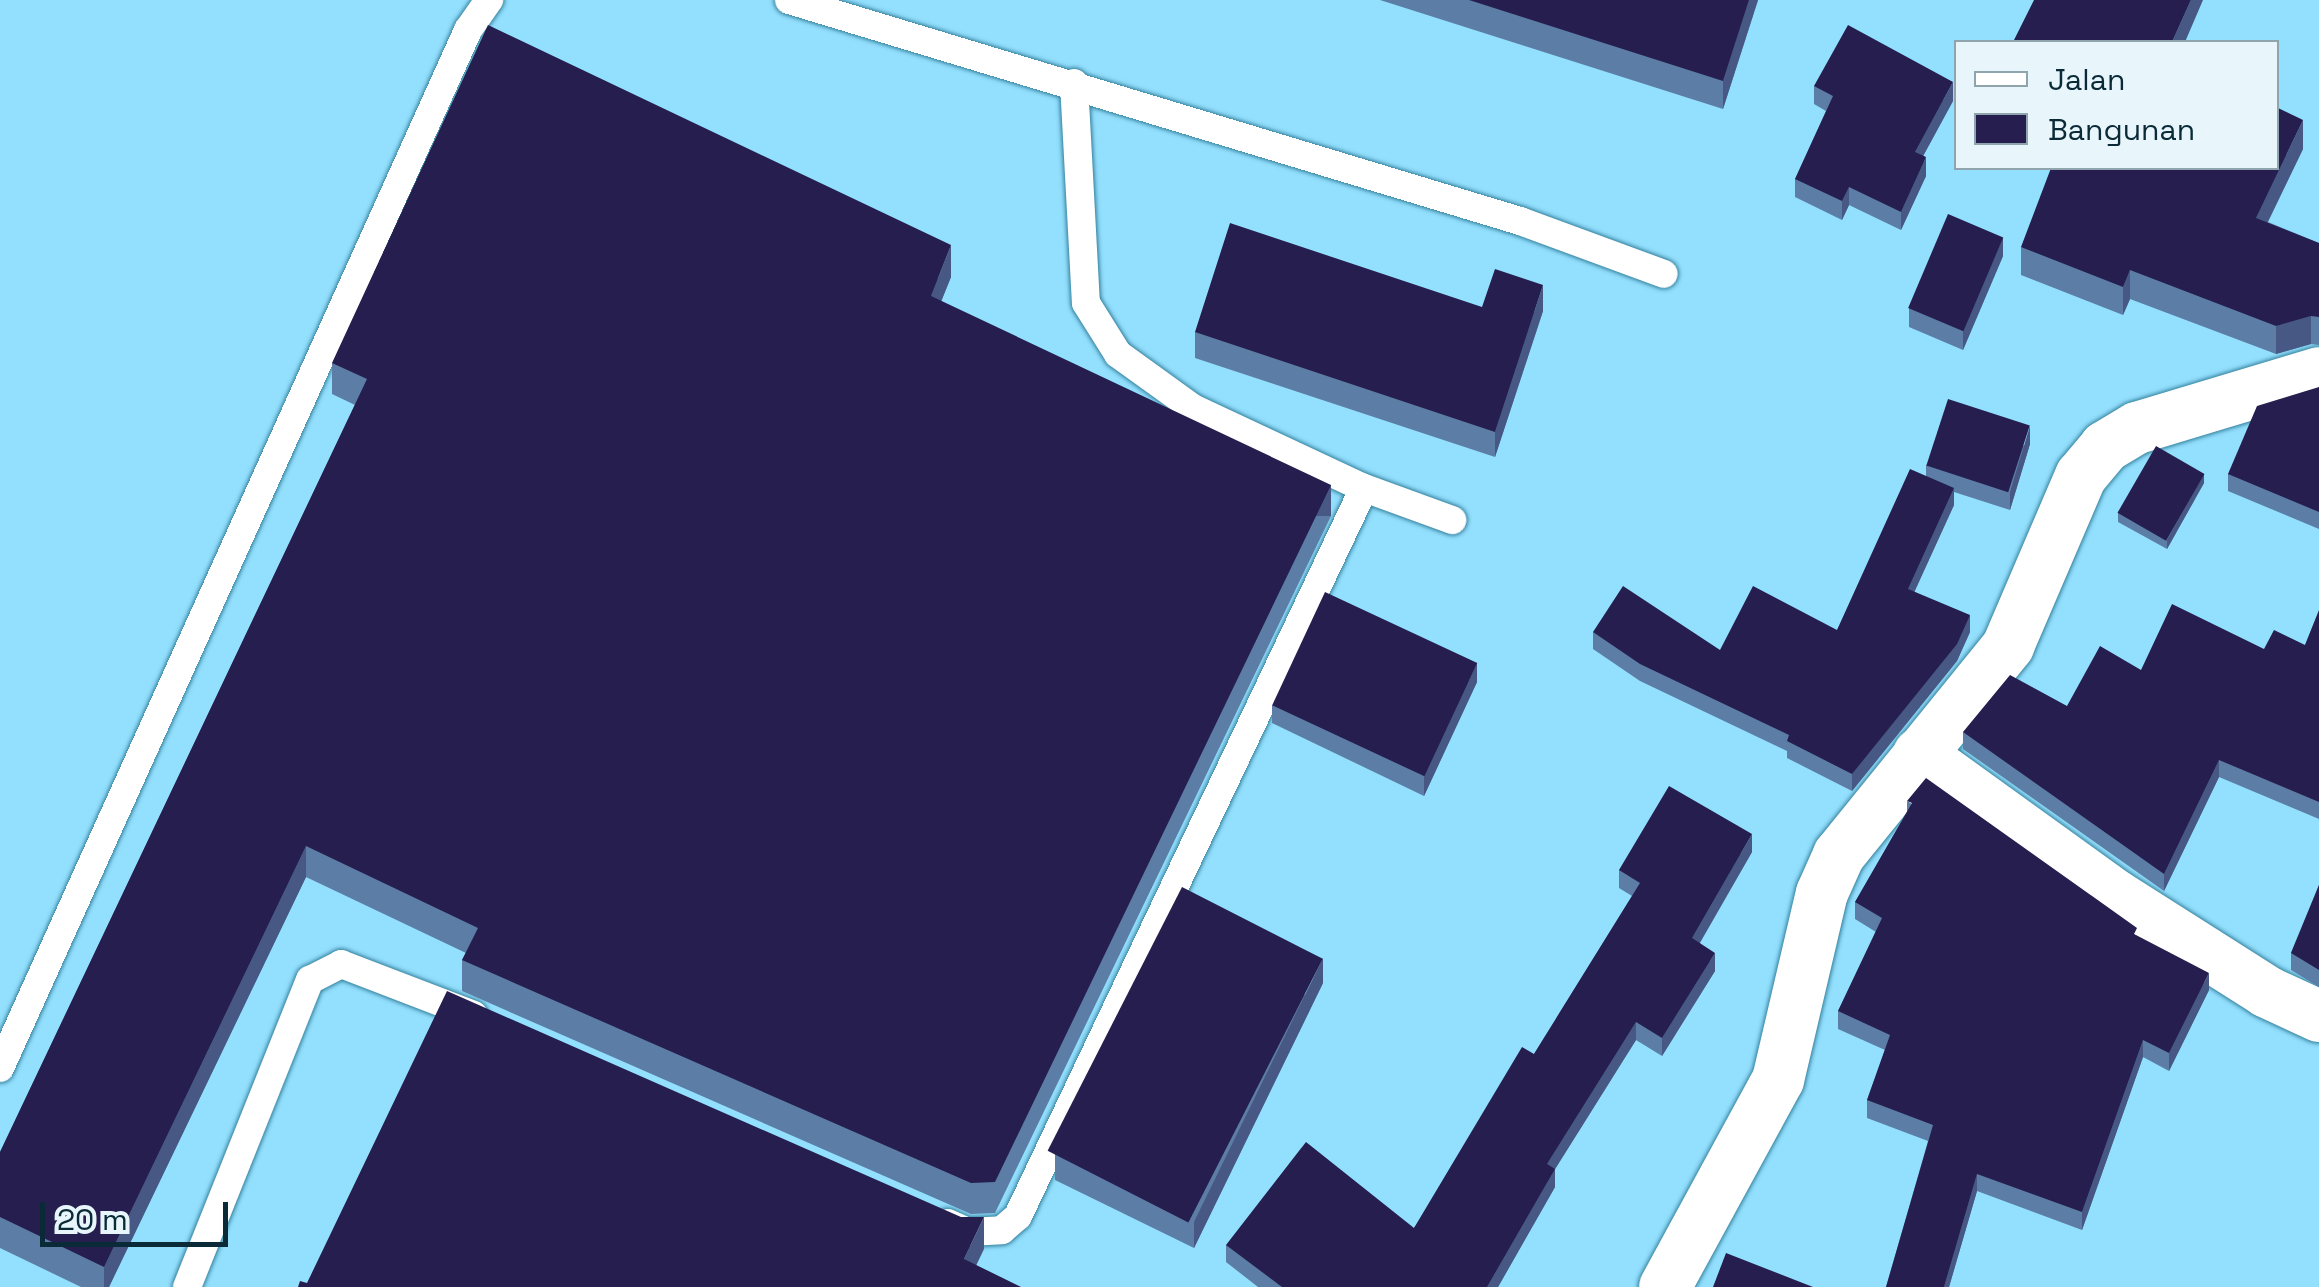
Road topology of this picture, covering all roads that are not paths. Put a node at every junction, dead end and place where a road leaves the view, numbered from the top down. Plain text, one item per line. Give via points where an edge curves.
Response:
1 (489, 0) edge
2 (789, 0) edge
3 (1074, 82) junction
4 (1664, 274) dead end
5 (2319, 373) edge
6 (1364, 488) junction
7 (1452, 520) dead end
8 (1919, 754) junction
9 (2319, 1016) edge
10 (499, 1026) edge
11 (0, 1068) edge
12 (914, 1208) edge
13 (187, 1287) edge
14 (1665, 1287) edge

1 - 11 lane via 468,30
2 - 3 lane
3 - 4 lane via 1520,221
3 - 6 lane via 1086,304 1118,354 1193,408
5 - 8 street via 2138,428 2105,447 2081,476 2008,646
6 - 7 lane
6 - 12 lane via 1018,1216 1002,1230 968,1232
8 - 9 street via 2116,896 2267,992
8 - 14 street via 1839,855 1822,893 1778,1080
10 - 13 lane via 372,970 341,964 310,980

